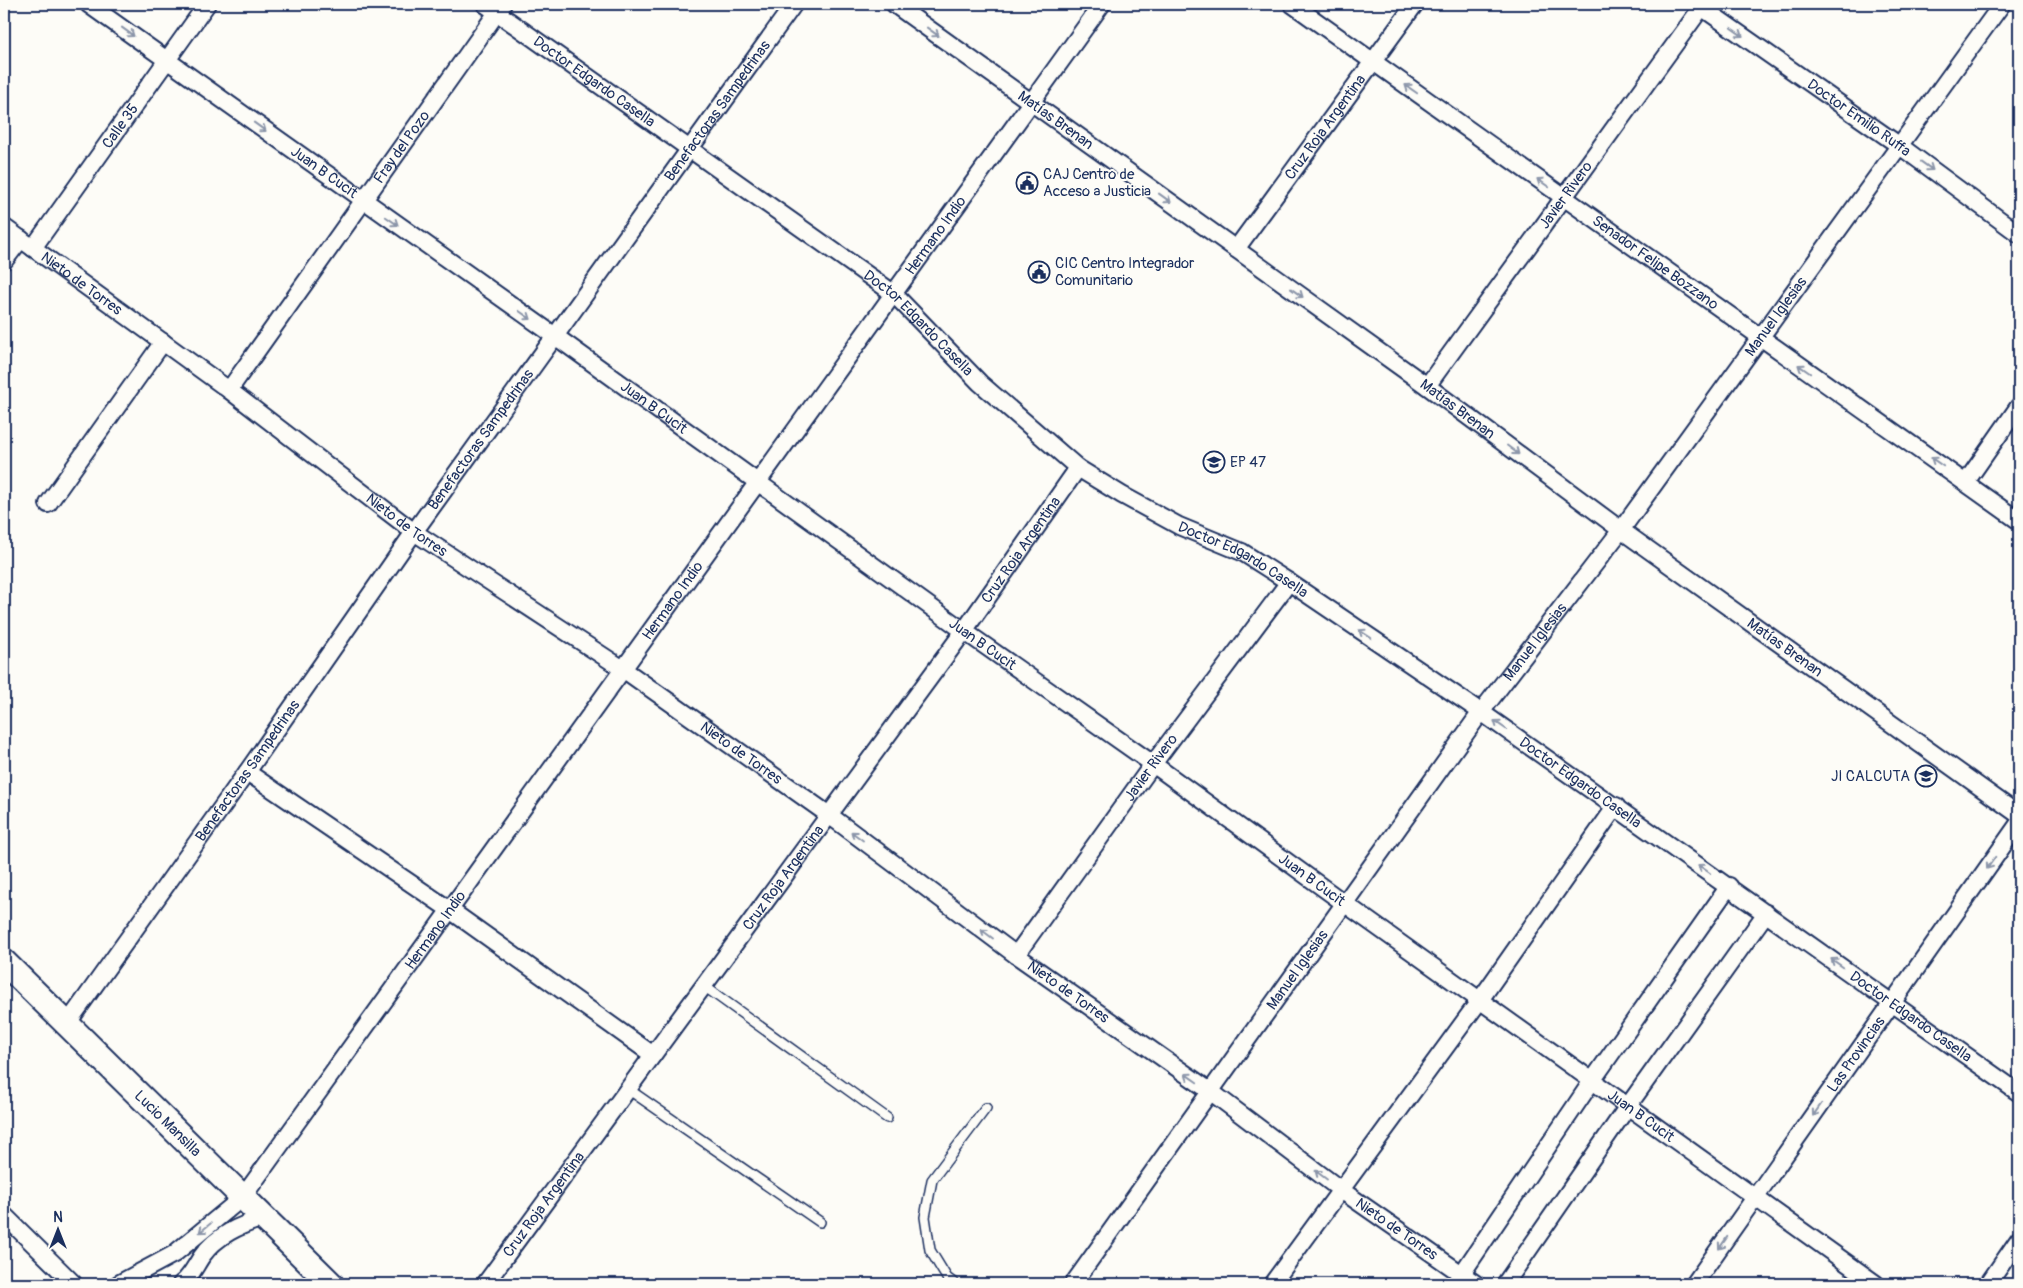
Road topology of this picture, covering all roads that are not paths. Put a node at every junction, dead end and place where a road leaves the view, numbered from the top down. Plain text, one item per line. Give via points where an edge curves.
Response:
1 (88, 4) edge
2 (207, 4) edge
3 (794, 4) edge
4 (894, 4) edge
5 (1102, 4) edge
6 (1292, 4) edge
7 (1415, 4) edge
8 (2002, 4) edge
9 (1701, 5) edge
10 (495, 7) edge
11 (167, 60) junction
12 (1373, 62) junction
13 (1031, 102) junction
14 (1900, 146) junction
15 (690, 149) junction
16 (1563, 197) junction
17 (363, 201) junction
18 (4, 227) edge
19 (2019, 234) edge
20 (27, 244) junction
21 (1236, 249) junction
22 (4, 261) edge
23 (893, 293) junction
24 (555, 336) junction
25 (1760, 338) junction
26 (163, 342) junction
27 (1427, 386) junction
28 (229, 390) junction
29 (2019, 406) edge
30 (1078, 468) junction
31 (1966, 482) junction
32 (757, 483) junction
33 (48, 504) dead end
34 (2019, 521) edge
35 (1621, 530) junction
36 (414, 532) junction
37 (1289, 582) junction
38 (964, 631) junction
39 (623, 669) junction
40 (1481, 712) junction
41 (1153, 764) junction
42 (247, 772) junction
43 (1616, 806) junction
44 (829, 815) junction
45 (2019, 815) edge
46 (2019, 823) edge
47 (1729, 886) junction
48 (1344, 903) junction
49 (450, 910) junction
50 (1766, 913) junction
51 (1016, 955) junction
52 (4, 962) edge
53 (704, 986) junction
54 (1480, 1000) junction
55 (1893, 1003) junction
56 (67, 1024) junction
57 (653, 1056) junction
58 (1592, 1081) junction
59 (628, 1089) junction
60 (1210, 1091) junction
61 (2019, 1093) edge
62 (1628, 1106) junction
63 (986, 1108) dead end
64 (887, 1118) dead end
65 (1341, 1190) junction
66 (243, 1197) junction
67 (1756, 1198) junction
68 (4, 1215) edge
69 (264, 1218) junction
70 (820, 1222) dead end
71 (2019, 1239) edge
72 (1458, 1280) edge
73 (74, 1284) edge
74 (118, 1284) edge
75 (181, 1284) edge
76 (331, 1284) edge
77 (485, 1284) edge
78 (955, 1284) edge
79 (1073, 1284) edge
80 (1272, 1284) edge
81 (1476, 1284) edge
82 (1505, 1284) edge
83 (1694, 1284) edge
84 (1876, 1284) edge
85 (1988, 1284) edge

1 -> 11 street, Juan B Cucit
2 - 11 street, Calle 35
3 - 15 street, Benefactoras Sampedrinas
4 -> 13 street, Matías Brenan
5 - 13 street, Hermano Indio
6 - 12 street, Senador Felipe Bozzano
7 - 12 street, Cruz Roja Argentina
8 - 14 street, Manuel Iglesias
9 -> 14 street, Doctor Emilio Ruffa
9 - 16 street, Javier Rivero
10 - 15 street, Doctor Edgardo Casella
10 - 17 street, Fray del Pozo
11 -> 17 street, Juan B Cucit
11 - 20 street, Calle 35
16 -> 12 street, Senador Felipe Bozzano
12 - 21 street, Cruz Roja Argentina
13 -> 21 street, Matías Brenan
13 - 23 street, Hermano Indio
14 -> 19 street, Doctor Emilio Ruffa
14 - 25 street, Manuel Iglesias
15 - 23 street, Doctor Edgardo Casella
15 - 24 street, Benefactoras Sampedrinas
16 - 25 street, Senador Felipe Bozzano
16 - 27 street, Javier Rivero
17 -> 24 street, Juan B Cucit
17 - 28 street, Fray del Pozo
18 - 20 street, Nieto de Torres
20 - 22 street, Calle 35
20 - 26 street, Nieto de Torres
21 -> 27 street, Matías Brenan
23 - 30 street, Doctor Edgardo Casella via 980,383
23 - 32 street, Hermano Indio
24 - 32 street, Juan B Cucit
24 - 36 street, Benefactoras Sampedrinas
31 -> 25 street, Senador Felipe Bozzano
25 - 35 street, Manuel Iglesias
26 - 28 street, Nieto de Torres
26 - 33 street
27 -> 35 street, Matías Brenan
28 - 36 street, Nieto de Torres
29 - 31 street
30 - 37 street, Doctor Edgardo Casella via 1180,526 1242,552
30 - 38 street, Cruz Roja Argentina
31 - 34 street, Senador Felipe Bozzano
32 - 38 street, Juan B Cucit
32 - 39 street, Hermano Indio
35 - 40 street, Manuel Iglesias
35 - 45 street, Matías Brenan
36 - 39 street, Nieto de Torres
36 - 42 street, Benefactoras Sampedrinas
40 -> 37 street, Doctor Edgardo Casella
37 - 41 street, Javier Rivero
38 - 41 street, Juan B Cucit
38 - 44 street, Cruz Roja Argentina
39 - 44 street, Nieto de Torres
39 - 49 street, Hermano Indio
43 -> 40 street, Doctor Edgardo Casella
40 - 48 street, Manuel Iglesias
41 - 48 street, Juan B Cucit
41 - 51 street, Javier Rivero
42 - 49 street
42 - 56 street, Benefactoras Sampedrinas
47 -> 43 street, Doctor Edgardo Casella
43 - 54 street
51 -> 44 street, Nieto de Torres
44 - 53 street, Cruz Roja Argentina
46 -> 55 street, Las Provincias
47 - 50 street, Doctor Edgardo Casella
47 - 58 street
48 - 54 street, Juan B Cucit
48 - 60 street, Manuel Iglesias
49 - 57 street
49 - 66 street, Hermano Indio
55 -> 50 street, Doctor Edgardo Casella
50 - 62 street
60 -> 51 street, Nieto de Torres
52 - 56 main road, Lucio Mansilla
53 - 57 street, Cruz Roja Argentina
53 - 64 lane
54 - 58 street, Juan B Cucit
54 - 65 street
55 - 61 street, Doctor Edgardo Casella
55 -> 67 street, Las Provincias
56 - 66 main road, Lucio Mansilla
57 - 59 street, Cruz Roja Argentina
58 - 62 street, Juan B Cucit
58 - 72 street
59 - 70 lane
59 - 77 street, Cruz Roja Argentina
65 -> 60 street, Nieto de Torres
60 - 79 street, Manuel Iglesias
62 - 67 street, Juan B Cucit
62 - 82 street
63 - 78 lane via 932,1180 925,1217 930,1250 947,1278
65 - 72 street, Nieto de Torres
65 - 80 street
66 - 69 main road, Lucio Mansilla
66 -> 74 street, Hermano Indio via 174,1254
67 -> 83 street, Las Provincias
67 - 84 street, Juan B Cucit
68 - 73 street
69 - 75 street via 226,1233 203,1255 192,1274
69 - 76 main road, Lucio Mansilla
71 - 85 street
72 - 81 street, Nieto de Torres

